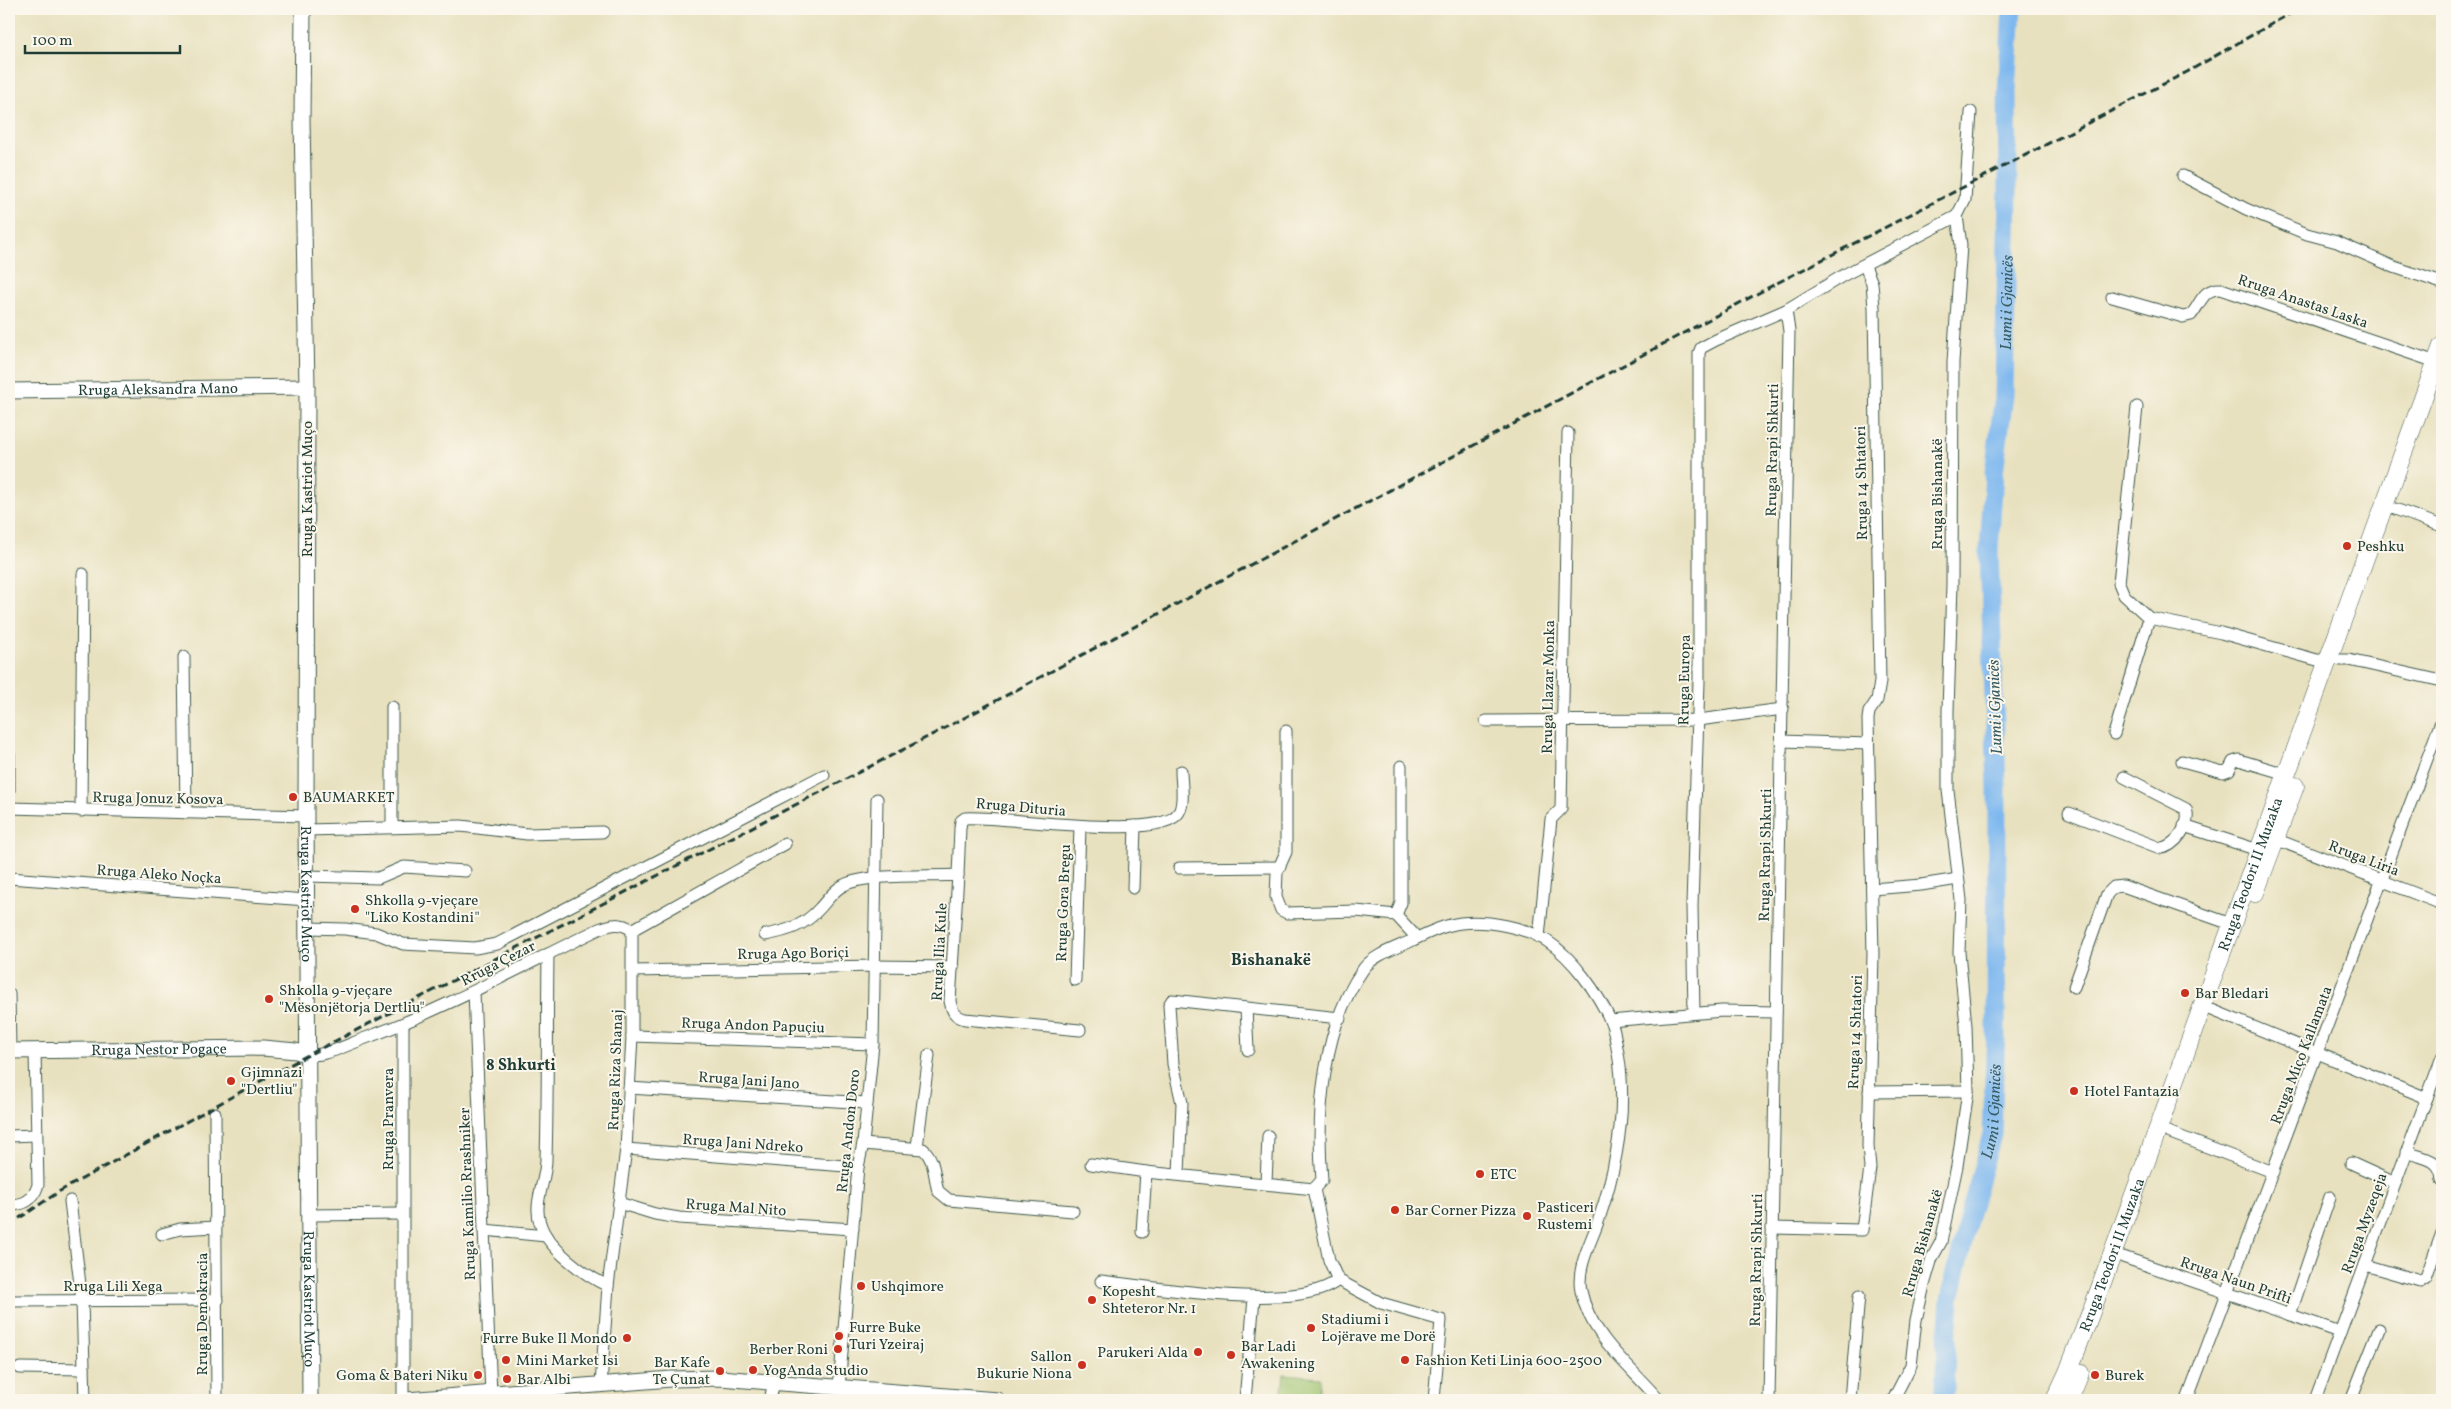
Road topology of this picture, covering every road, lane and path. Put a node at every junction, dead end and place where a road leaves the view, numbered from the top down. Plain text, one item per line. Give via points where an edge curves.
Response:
1 (303, 9) edge
2 (1971, 112) dead end
3 (2183, 176) dead end
4 (1957, 216) junction
5 (1865, 266) junction
6 (2442, 283) edge
7 (2112, 297) dead end
8 (1786, 310) junction
9 (2440, 362) edge
10 (307, 387) junction
11 (9, 391) edge
12 (2137, 407) dead end
13 (1568, 433) dead end
14 (2395, 508) junction
15 (2442, 526) edge
16 (83, 574) dead end
17 (2149, 618) junction
18 (184, 657) dead end
19 (2334, 660) junction
20 (2442, 681) edge
21 (392, 706) dead end
22 (1783, 709) junction
23 (2442, 719) edge
24 (1698, 720) junction
25 (1486, 721) dead end
26 (1562, 721) junction
27 (1286, 731) dead end
28 (2114, 734) dead end
29 (1782, 741) junction
30 (1868, 744) junction
31 (9, 755) edge
32 (2182, 761) dead end
33 (1401, 766) dead end
34 (1181, 771) dead end
35 (2286, 774) junction
36 (824, 775) dead end
37 (2124, 777) dead end
38 (9, 790) edge
39 (877, 799) dead end
40 (9, 808) edge
41 (81, 811) junction
42 (186, 813) junction
43 (2069, 813) dead end
44 (306, 823) junction
45 (1135, 826) junction
46 (2184, 826) junction
47 (392, 827) junction
48 (1080, 827) junction
49 (602, 832) dead end
50 (2275, 840) junction
51 (785, 844) dead end
52 (2258, 850) junction
53 (1280, 866) junction
54 (1179, 868) dead end
55 (466, 871) dead end
56 (307, 876) junction
57 (958, 876) junction
58 (9, 878) edge
59 (875, 878) junction
60 (1958, 879) junction
61 (2382, 881) junction
62 (1132, 888) dead end
63 (1872, 889) junction
64 (307, 900) junction
65 (2442, 904) edge
66 (1396, 915) junction
67 (2231, 924) junction
68 (308, 928) junction
69 (632, 930) junction
70 (765, 935) dead end
71 (1539, 937) junction
72 (1416, 938) junction
73 (548, 954) junction
74 (874, 966) junction
75 (953, 967) junction
76 (633, 971) junction
77 (1075, 980) dead end
78 (2074, 986) dead end
79 (474, 992) junction
80 (9, 994) edge
81 (1246, 1008) junction
82 (2212, 1010) junction
83 (1776, 1012) junction
84 (1694, 1013) junction
85 (1340, 1018) junction
86 (1610, 1021) junction
87 (403, 1025) junction
88 (1080, 1030) dead end
89 (632, 1036) junction
90 (873, 1044) junction
91 (1248, 1050) dead end
92 (9, 1051) edge
93 (35, 1052) junction
94 (2317, 1053) junction
95 (308, 1055) junction
96 (929, 1055) dead end
97 (2442, 1057) edge
98 (629, 1088) junction
99 (1968, 1091) junction
100 (1868, 1092) junction
101 (2427, 1098) junction
102 (867, 1103) junction
103 (215, 1113) dead end
104 (2168, 1132) junction
105 (36, 1135) junction
106 (9, 1136) edge
107 (1268, 1136) dead end
108 (863, 1144) junction
109 (917, 1147) junction
110 (626, 1149) junction
111 (2406, 1152) junction
112 (2351, 1163) dead end
113 (1091, 1164) dead end
114 (858, 1166) junction
115 (1146, 1172) junction
116 (2273, 1172) junction
117 (1179, 1174) junction
118 (2442, 1180) edge
119 (1266, 1183) junction
120 (2395, 1183) junction
121 (1314, 1189) junction
122 (2330, 1197) dead end
123 (70, 1202) dead end
124 (619, 1203) junction
125 (9, 1206) edge
126 (1073, 1211) dead end
127 (402, 1214) junction
128 (309, 1215) junction
129 (216, 1227) junction
130 (1772, 1228) junction
131 (853, 1229) junction
132 (484, 1230) junction
133 (1142, 1232) dead end
134 (2442, 1233) edge
135 (162, 1234) dead end
136 (546, 1236) junction
137 (2123, 1257) junction
138 (2364, 1265) junction
139 (1338, 1280) junction
140 (1101, 1281) dead end
141 (608, 1286) junction
142 (2227, 1293) junction
143 (1860, 1296) dead end
144 (1254, 1298) junction
145 (218, 1300) junction
146 (9, 1301) edge
147 (82, 1301) junction
148 (2290, 1315) junction
149 (2379, 1329) dead end
150 (2340, 1332) junction
151 (20, 1368) dead end
152 (84, 1368) junction
153 (774, 1382) junction
154 (601, 1384) junction
155 (839, 1387) junction
156 (491, 1394) junction
157 (895, 1396) edge
158 (85, 1400) edge
159 (217, 1400) edge
160 (310, 1400) edge
161 (405, 1400) edge
162 (770, 1400) edge
163 (997, 1400) edge
164 (1245, 1400) edge
165 (1434, 1400) edge
166 (1659, 1400) edge
167 (1769, 1400) edge
168 (1850, 1400) edge
169 (1893, 1400) edge
170 (2054, 1400) edge
171 (2069, 1400) edge
172 (2187, 1400) edge
173 (2315, 1400) edge
174 (2352, 1400) edge

1 - 10 street, Rruga Kastriot Muço
2 - 4 street, Rruga Bishanakë via 1965,200
3 - 6 street via 2246,209
4 - 5 street
4 - 60 street, Rruga Bishanakë via 1961,245 1953,362 1948,790
5 - 8 street
5 - 30 street, Rruga 14 Shtatori via 1872,283 1874,308 1880,640 1880,682 1877,700 1869,712
7 - 9 street, Rruga Anastas Laska via 2183,317 2191,316 2206,292 2221,289
8 - 22 street, Rruga Rrapi Shkurti via 1789,332
8 - 24 street, Rruga Europa via 1701,348 1698,357
9 - 14 main road, Rruga Teodori II Muzaka
9 - 19 main road, Rruga Teodori II Muzaka
10 - 11 street, Rruga Aleksandra Mano
10 - 44 street, Rruga Kastriot Muço
12 - 17 street via 2119,583 2124,595
13 - 26 street, Rruga Llazar Monka
14 - 15 street
14 - 19 main road, Rruga Teodori II Muzaka
16 - 41 street
17 - 19 street via 2221,632 2317,660
17 - 28 street
18 - 42 street
19 - 20 street via 2349,660
19 - 35 main road, Rruga Teodori II Muzaka
19 - 50 main road, Rruga Teodori II Muzaka
21 - 47 street
22 - 24 street
22 - 29 street, Rruga Rrapi Shkurti
23 - 61 street, Rruga Miço Kallamata
24 - 26 street
24 - 84 street, Rruga Europa via 1692,906
25 - 26 street
26 - 71 street, Rruga Llazar Monka via 1561,809 1550,819
27 - 53 street via 1286,852
29 - 30 street
29 - 83 street, Rruga Rrapi Shkurti
30 - 63 street, Rruga 14 Shtatori
31 - 38 street
32 - 35 street via 2223,772 2240,760
33 - 66 street via 1401,903
34 - 45 street, Rruga Dituria via 1181,803 1174,818
35 - 52 main road, Rruga Teodori II Muzaka
36 - 68 street via 497,944 475,948 403,944 376,933
37 - 46 street via 2186,809
39 - 59 street, Rruga Andon Doro
40 - 41 street, Rruga Jonuz Kosova
41 - 42 street, Rruga Jonuz Kosova
42 - 44 street, Rruga Jonuz Kosova
43 - 46 street via 2160,848 2174,844
44 - 47 street, Rruga Jonuz Kosova
44 - 56 street, Rruga Kastriot Muço
45 - 48 street, Rruga Dituria
45 - 62 street
46 - 52 street
47 - 49 street, Rruga Jonuz Kosova via 461,826 527,834
48 - 57 street, Rruga Dituria via 965,818 960,828
48 - 77 street, Rruga Gora Bregu
50 - 61 street, Rruga Liria
50 - 82 main road, Rruga Teodori II Muzaka
51 - 69 street
52 - 67 main road, Rruga Teodori II Muzaka
53 - 54 street
53 - 66 street via 1276,897 1281,910 1287,913 1356,911
55 - 56 street via 404,867 378,878
56 - 64 street, Rruga Kastriot Muço
57 - 59 street
57 - 75 street, Rruga Ilia Kule
58 - 64 street, Rruga Aleko Noçka
59 - 70 street via 842,886 808,921
59 - 74 street, Rruga Andon Doro
60 - 63 street
60 - 99 street, Rruga Bishanakë via 1961,911 1959,976 1966,1026
61 - 65 street, Rruga Liria
61 - 94 street, Rruga Miço Kallamata
63 - 100 street, Rruga 14 Shtatori
64 - 68 street, Rruga Kastriot Muço
66 - 72 street
67 - 78 street via 2123,886 2114,887 2107,894
67 - 170 main road, Rruga Teodori II Muzaka via 2099,1291
68 - 95 street, Rruga Kastriot Muço
69 - 73 street via 623,924 612,924
69 - 76 street, Rruga Riza Shanaj
71 - 72 street via 1473,922 1446,926
71 - 86 street via 1549,942 1579,973
72 - 85 street via 1367,965
73 - 79 street, Rruga Çezar
73 - 136 street, Rruga Çezar via 546,1162 538,1212
74 - 75 street, Rruga Ago Boriçi
74 - 76 street, Rruga Ago Boriçi
74 - 90 street, Rruga Andon Doro
75 - 88 street, Rruga Ilia Kule via 950,1000 952,1011 958,1017
76 - 89 street, Rruga Riza Shanaj
79 - 87 street, Rruga Çezar
79 - 132 street, Rruga Kamilio Rrashniker
80 - 92 street
81 - 85 street
81 - 91 street
81 - 117 street via 1170,1002 1173,1064 1182,1103
82 - 94 street
82 - 104 main road, Rruga Teodori II Muzaka
83 - 84 street
83 - 130 street, Rruga Rrapi Shkurti
84 - 86 street
85 - 121 street via 1326,1070 1321,1107 1319,1150 1322,1180
86 - 166 street via 1620,1065 1623,1104 1620,1137 1603,1208 1580,1275 1581,1290 1588,1312 1604,1340
87 - 95 street, Rruga Çezar via 326,1053
87 - 127 street, Rruga Pranvera
89 - 90 street, Rruga Andon Papuçiu
89 - 98 street, Rruga Riza Shanaj
90 - 102 street, Rruga Andon Doro
92 - 93 street, Rruga Nestor Pogaçe
93 - 95 street, Rruga Nestor Pogaçe via 263,1048
93 - 105 street
94 - 101 street
94 - 116 street, Rruga Miço Kallamata
95 - 128 street, Rruga Kastriot Muço
96 - 109 street
97 - 101 street, Rruga Myzeqeja
98 - 102 street, Rruga Jani Jano
98 - 110 street, Rruga Riza Shanaj
99 - 100 street
99 - 169 street, Rruga Bishanakë via 1941,1242 1932,1258 1922,1293 1911,1365
100 - 130 street, Rruga 14 Shtatori via 1870,1168 1862,1230
101 - 111 street, Rruga Myzeqeja
102 - 108 street, Rruga Andon Doro
103 - 129 street, Rruga Demokracia
104 - 116 street
104 - 137 main road, Rruga Teodori II Muzaka
105 - 106 street
105 - 125 street via 36,1193 22,1205
107 - 119 street
108 - 109 street
108 - 114 street, Rruga Andon Doro
109 - 126 street via 929,1154 938,1191 949,1200
110 - 114 street, Rruga Jani Ndreko
110 - 124 street, Rruga Riza Shanaj
111 - 118 street via 2437,1163 2442,1171
111 - 120 street, Rruga Myzeqeja
112 - 120 street
113 - 115 street
114 - 131 street, Rruga Andon Doro
115 - 117 street
115 - 133 street
116 - 142 street, Rruga Miço Kallamata
117 - 119 street
119 - 121 street
120 - 138 street, Rruga Myzeqeja
121 - 139 street via 1329,1260
122 - 148 street
123 - 147 street
124 - 131 street, Rruga Mal Nito via 679,1218
124 - 141 street, Rruga Riza Shanaj
127 - 128 street
127 - 161 street, Rruga Pranvera
128 - 160 street, Rruga Kastriot Muço
129 - 135 street via 180,1229
129 - 145 street, Rruga Demokracia
130 - 167 street, Rruga Rrapi Shkurti
131 - 155 street, Rruga Andon Doro
132 - 136 street
132 - 156 street, Rruga Kamilio Rrashniker
134 - 138 street via 2426,1277 2420,1281
136 - 141 street, Rruga Çezar via 580,1272
137 - 142 street, Rruga Naun Prifti
137 - 171 main road, Rruga Teodori II Muzaka
138 - 150 street, Rruga Myzeqeja
139 - 144 street via 1322,1289
139 - 165 street via 1381,1303 1441,1320
140 - 144 street
141 - 154 street, Rruga Riza Shanaj
142 - 148 street, Rruga Naun Prifti
142 - 172 street, Rruga Miço Kallamata
143 - 168 street
144 - 164 street
145 - 147 street, Rruga Lili Xega
145 - 159 street, Rruga Demokracia
146 - 147 street, Rruga Lili Xega
147 - 152 street
148 - 150 street, Rruga Naun Prifti
149 - 174 street
150 - 173 street, Rruga Myzeqeja
151 - 152 street
152 - 158 street
153 - 154 street via 696,1378
153 - 155 street
153 - 162 street
154 - 156 street
155 - 157 street
156 - 161 street
157 - 163 street

